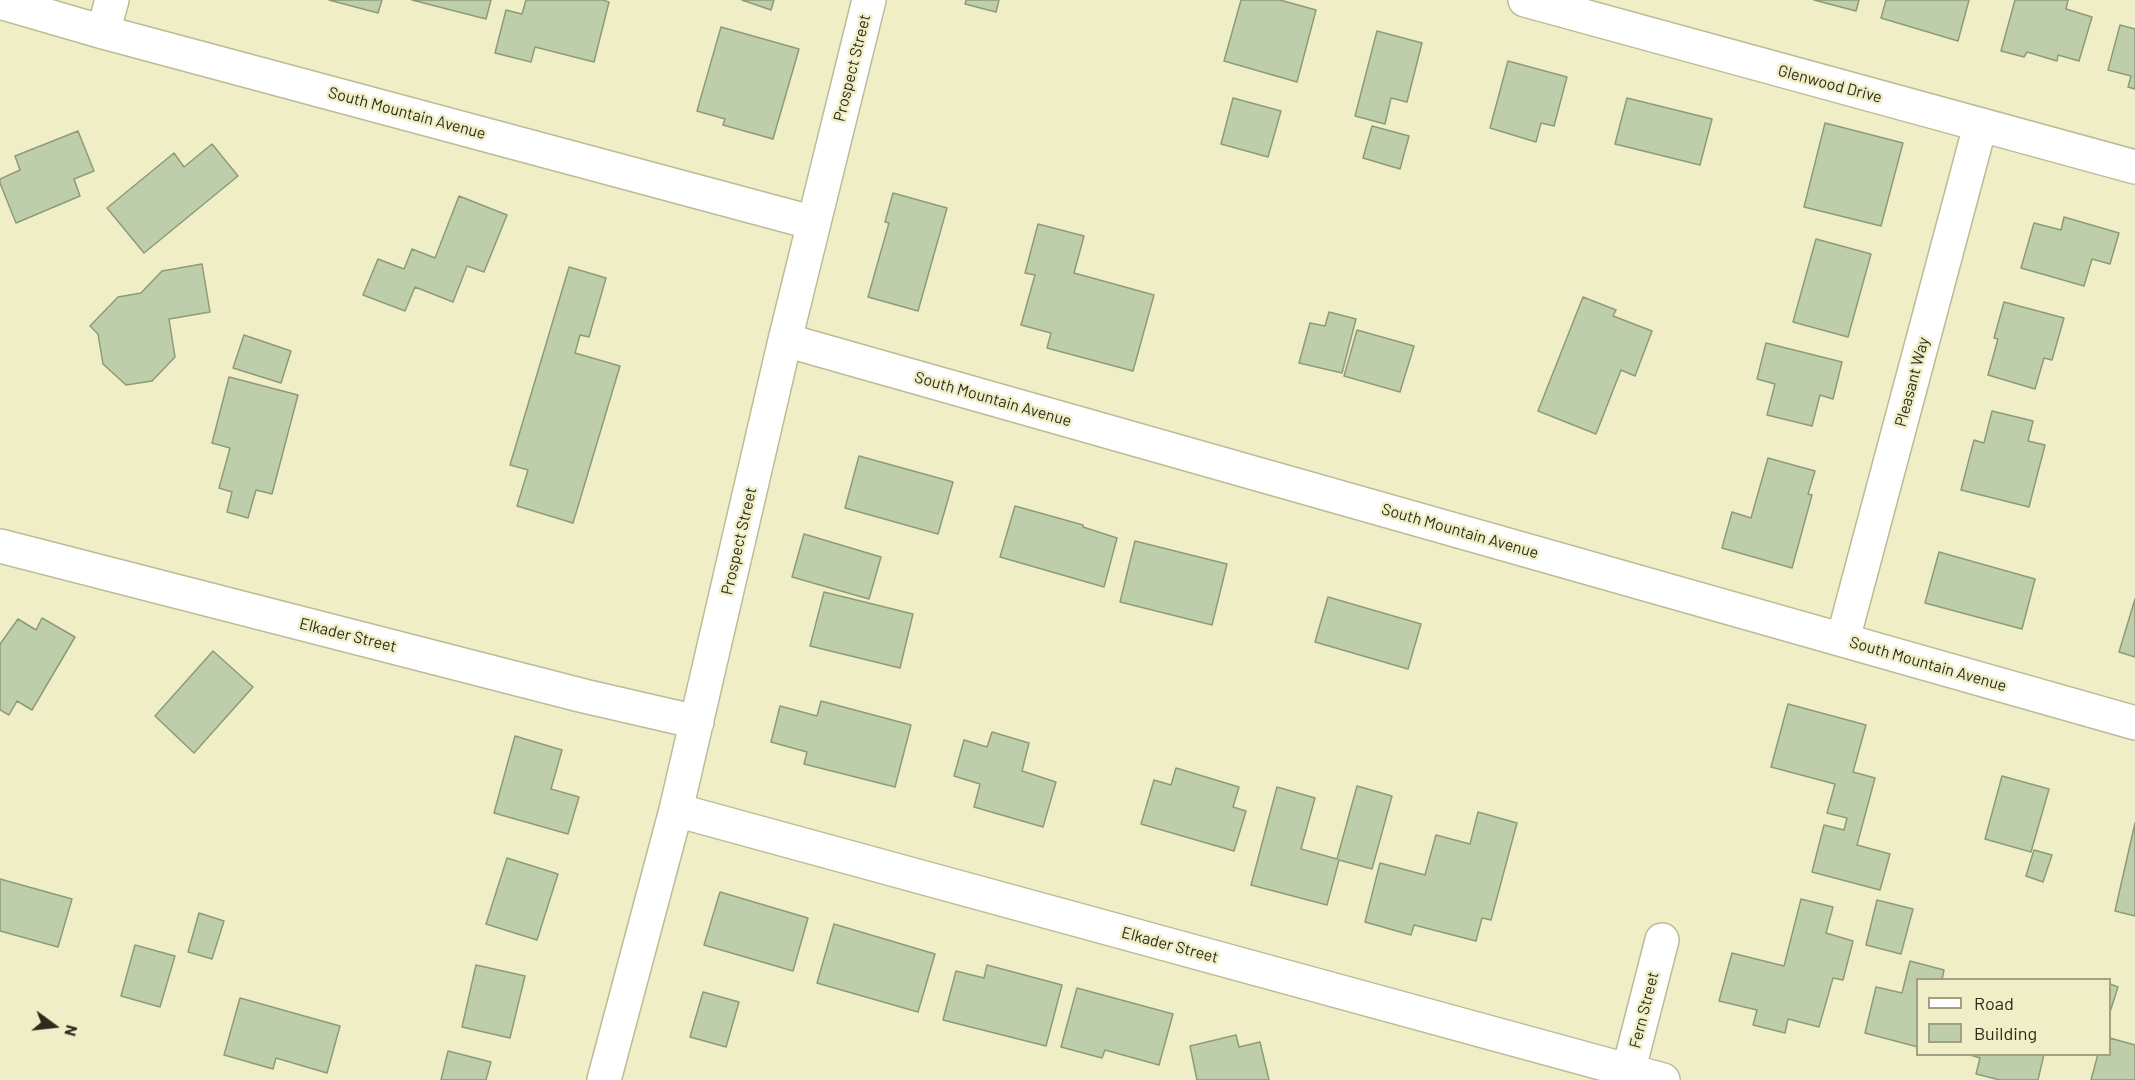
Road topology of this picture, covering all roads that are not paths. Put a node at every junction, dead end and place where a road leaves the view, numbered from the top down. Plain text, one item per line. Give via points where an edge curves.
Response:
1 (112, 0) edge
2 (869, 0) edge
3 (1525, 0) edge
4 (0, 2) edge
5 (104, 32) junction
6 (1980, 126) junction
7 (2135, 167) edge
8 (814, 223) junction
9 (785, 340) junction
10 (0, 546) edge
11 (1843, 639) junction
12 (698, 722) junction
13 (2135, 723) edge
14 (676, 810) junction
15 (1662, 940) dead end
16 (1627, 1075) edge
17 (604, 1080) edge
18 (1663, 1080) edge

1 - 5 street
2 - 8 street, Prospect Street
3 - 6 street, Glenwood Drive
4 - 5 street, South Mountain Avenue
5 - 8 street, South Mountain Avenue
6 - 7 street, Glenwood Drive
6 - 11 street, Pleasant Way
8 - 9 street, Prospect Street
9 - 11 street, South Mountain Avenue
9 - 12 street, Prospect Street
10 - 12 street, Elkader Street
11 - 13 street, South Mountain Avenue
12 - 14 street, Prospect Street
14 - 16 street, Elkader Street
14 - 17 street, Prospect Street
15 - 16 street, Fern Street
16 - 18 street, Elkader Street

